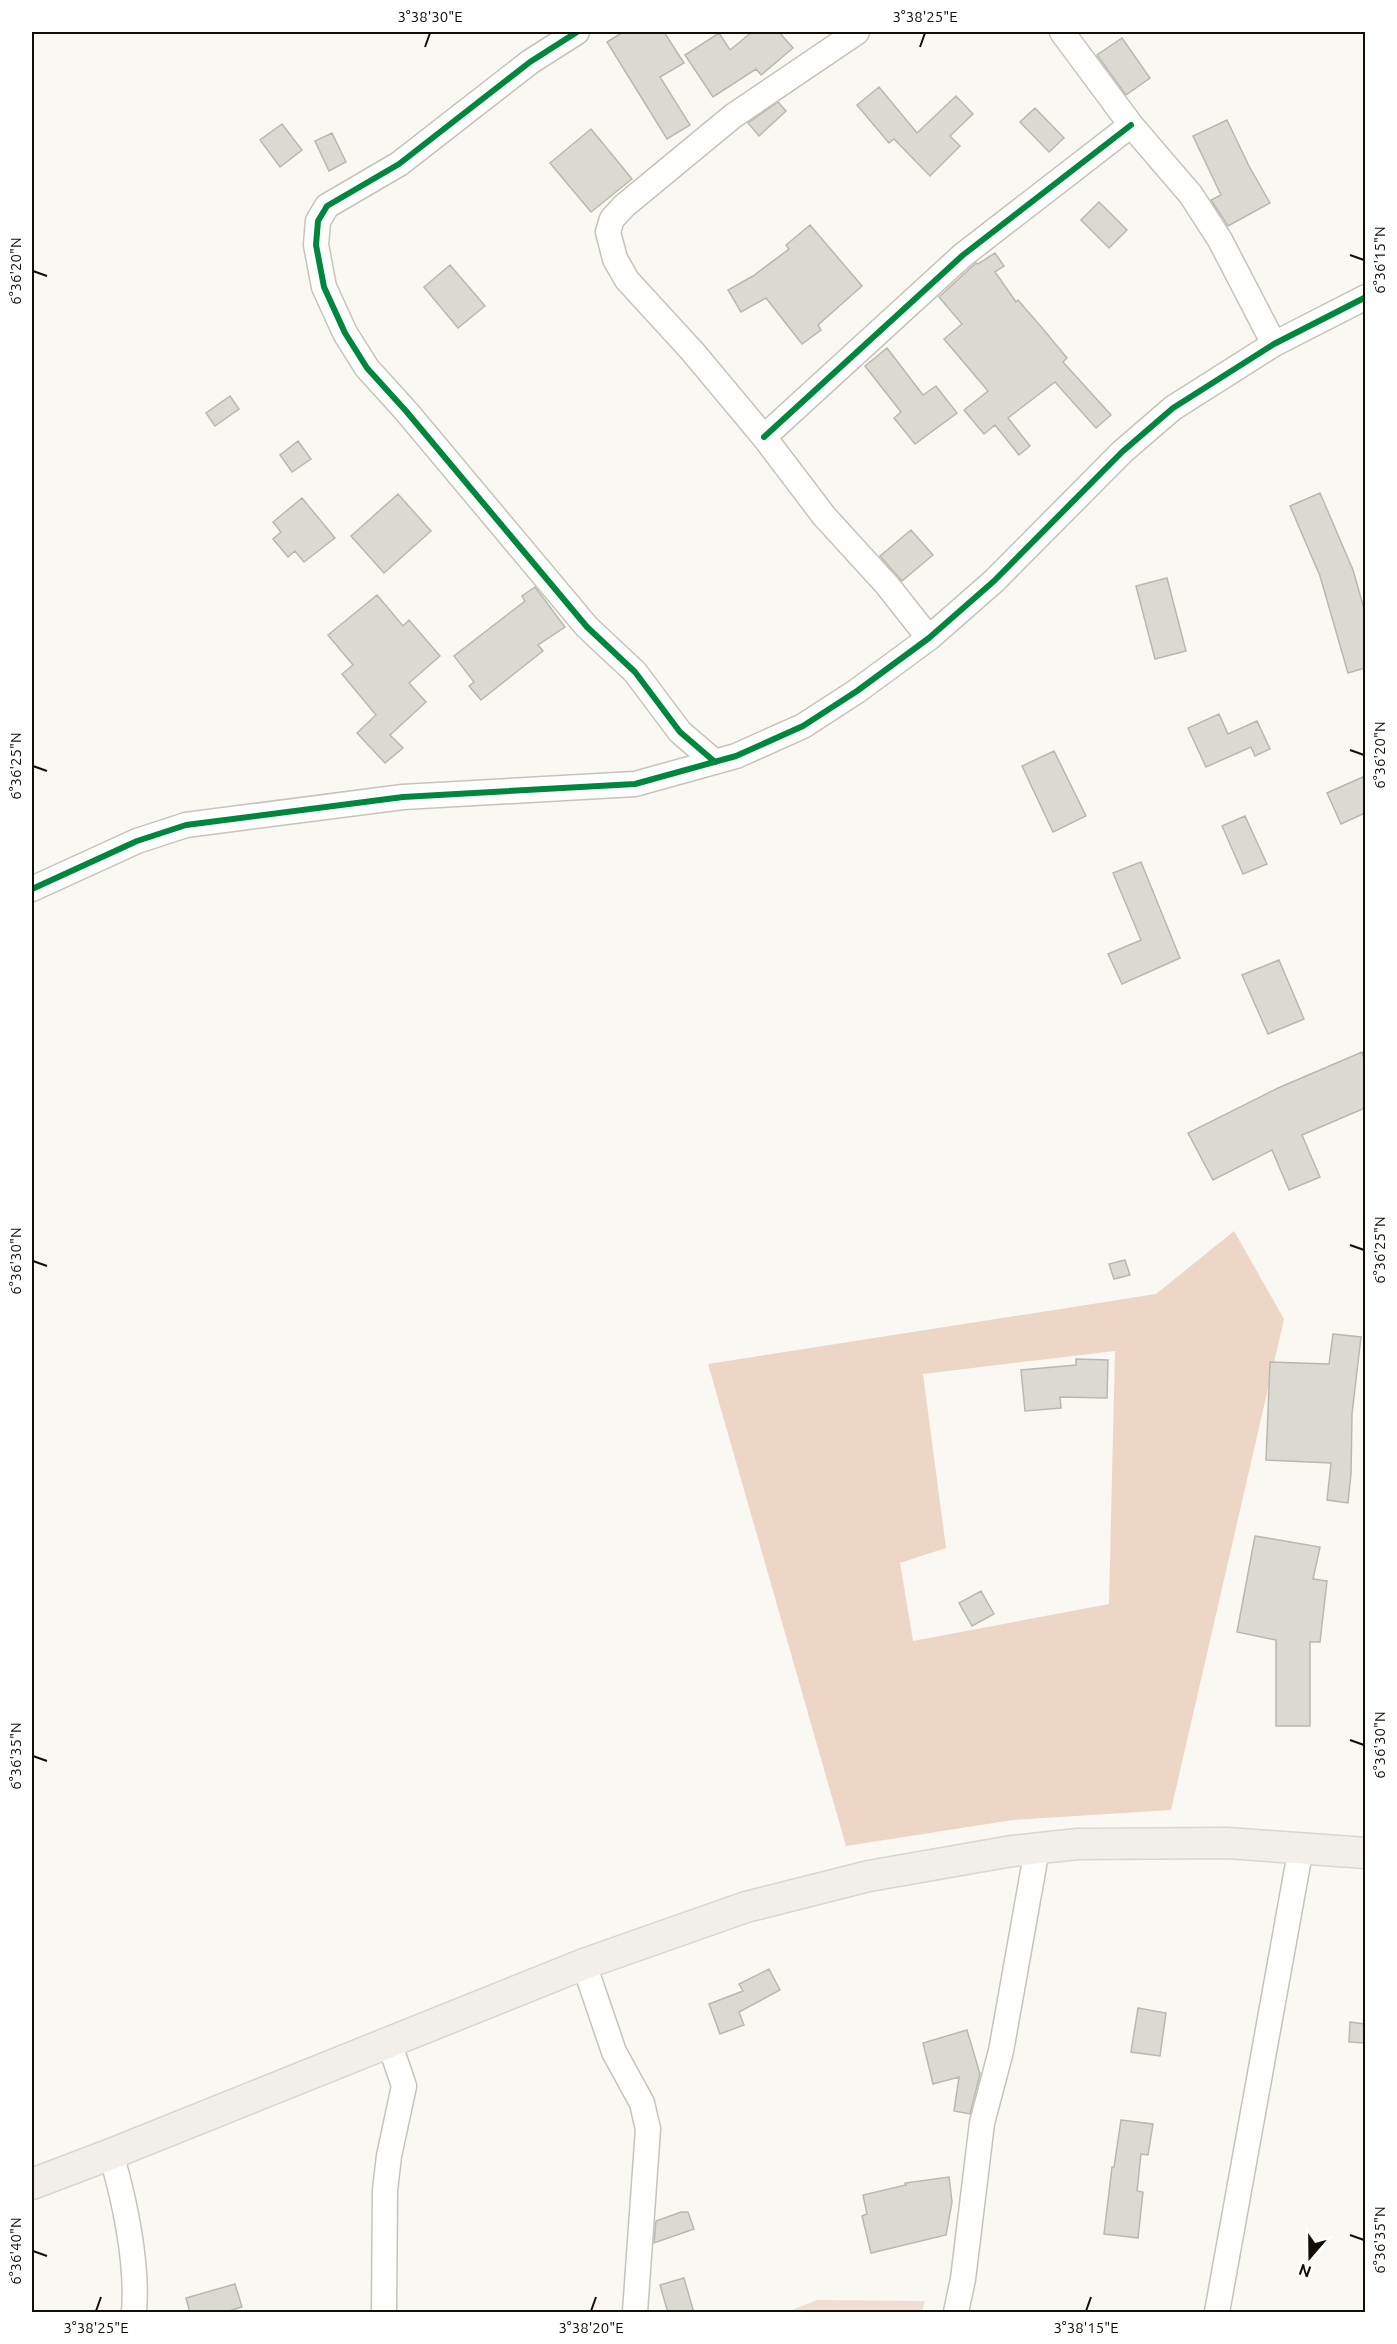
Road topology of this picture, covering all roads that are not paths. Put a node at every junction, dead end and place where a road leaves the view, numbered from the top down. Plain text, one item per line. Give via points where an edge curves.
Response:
1 (577, 32) edge
2 (857, 32) edge
3 (1062, 32) edge
4 (1131, 125) junction
5 (1365, 297) edge
6 (1274, 344) junction
7 (764, 437) junction
8 (929, 638) junction
9 (715, 762) junction
10 (32, 889) edge
11 (1300, 1848) junction
12 (1037, 1849) junction
13 (1365, 1852) edge
14 (584, 1964) junction
15 (389, 2042) junction
16 (111, 2154) junction
17 (32, 2184) edge
18 (134, 2313) edge
19 (384, 2313) edge
20 (635, 2313) edge
21 (956, 2313) edge
22 (1217, 2313) edge

1 - 9 street via 530,62 399,164 327,206 318,221 316,244 324,287 345,333 367,368 587,627 635,672 680,732
2 - 7 street via 733,116 624,206 612,219 608,232 615,259 627,280 693,351
3 - 4 street
4 - 6 street via 1191,195 1220,240
4 - 7 street via 963,255
5 - 6 street
6 - 8 street via 1173,408 994,581
7 - 8 street via 824,516
8 - 9 street via 857,692 803,726
9 - 10 street via 635,784 403,797 186,825 137,841
11 - 12 main road via 1215,1843 1078,1844
11 - 13 main road
11 - 22 street
12 - 14 main road via 869,1876 747,1907
12 - 21 street via 1001,2051 982,2123
14 - 15 main road
14 - 20 street via 614,2052 642,2103 648,2129
15 - 16 main road
15 - 19 street via 404,2086 385,2190
16 - 17 main road
16 - 18 street via 131,2240

